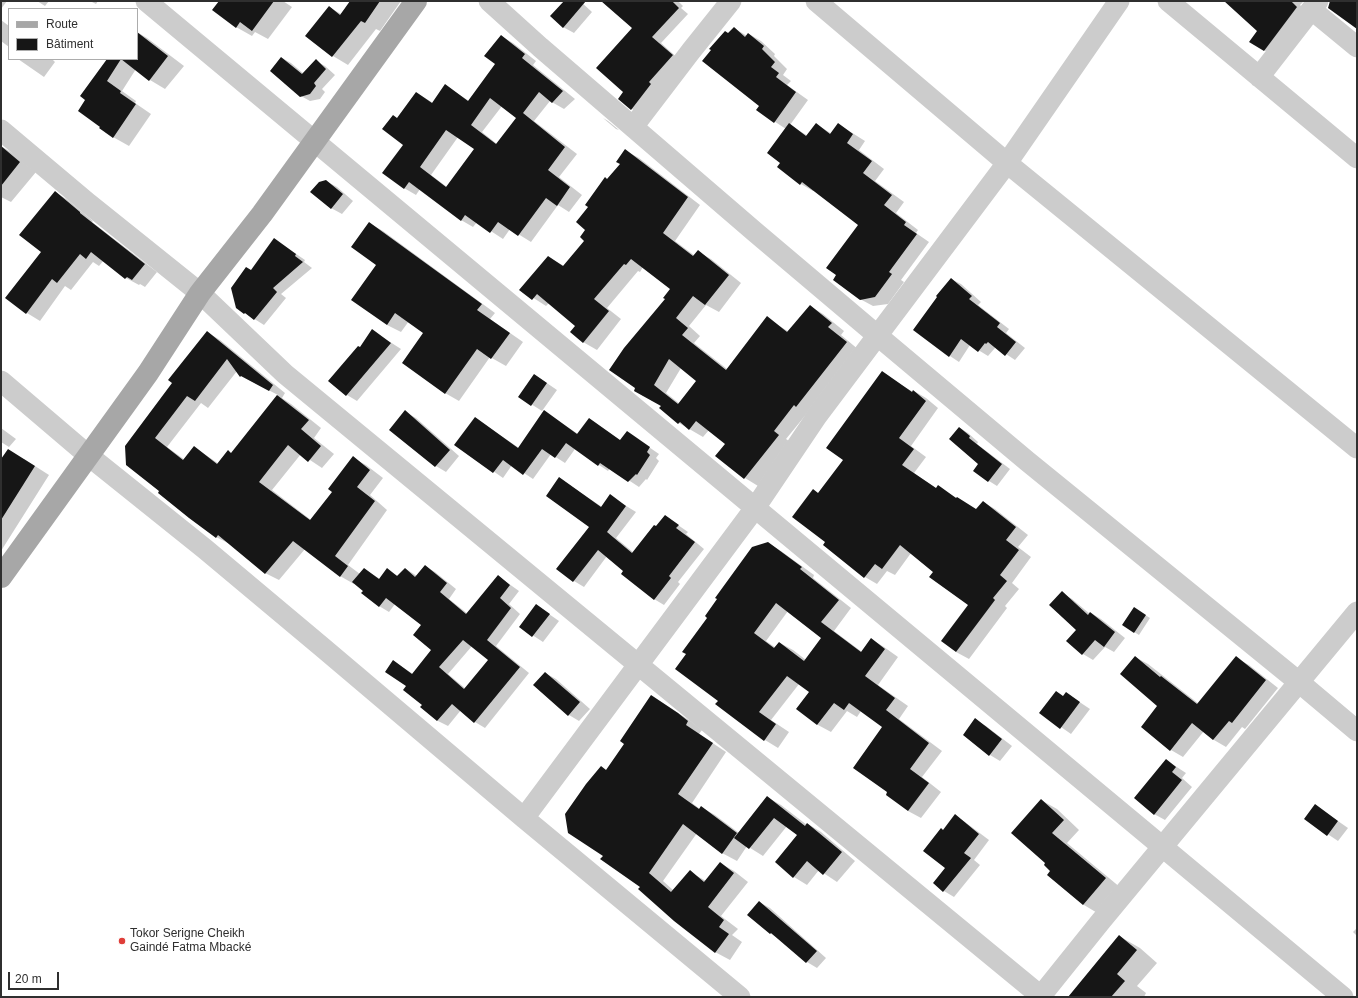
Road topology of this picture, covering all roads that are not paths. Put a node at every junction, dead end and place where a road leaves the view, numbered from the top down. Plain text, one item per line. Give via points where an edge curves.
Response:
1 (146, 1) edge
2 (416, 1) edge
3 (489, 1) edge
4 (731, 1) edge
5 (816, 1) edge
6 (1119, 1) edge
7 (1168, 1) edge
8 (1315, 5) edge
9 (1357, 47) edge
10 (1259, 77) junction
11 (633, 127) junction
12 (1, 130) edge
13 (315, 142) junction
14 (1357, 158) edge
15 (1007, 163) junction
16 (200, 293) junction
17 (878, 336) junction
18 (1, 381) edge
19 (1357, 448) edge
20 (89, 456) junction
21 (755, 508) junction
22 (1, 577) edge
23 (1357, 612) edge
24 (638, 665) junction
25 (1300, 682) junction
26 (1357, 731) edge
27 (524, 818) junction
28 (1162, 847) junction
29 (732, 995) edge
30 (1041, 997) edge
31 (1343, 997) edge

1 - 13 street
2 - 13 main road
3 - 11 street
4 - 11 street
5 - 15 street
6 - 15 street
7 - 10 street
8 - 9 street
8 - 10 street
10 - 14 street
11 - 17 street
12 - 16 street
13 - 16 main road
13 - 21 street
15 - 17 street
15 - 19 street
16 - 20 main road via 148,373
16 - 24 street via 285,374
17 - 21 street via 817,416
17 - 25 street via 1027,461
18 - 20 street
20 - 22 main road
20 - 27 street via 216,559
21 - 24 street
21 - 28 street
23 - 25 street
24 - 27 street
24 - 30 street
25 - 26 street
25 - 28 street
27 - 29 street
28 - 30 street
28 - 31 street

